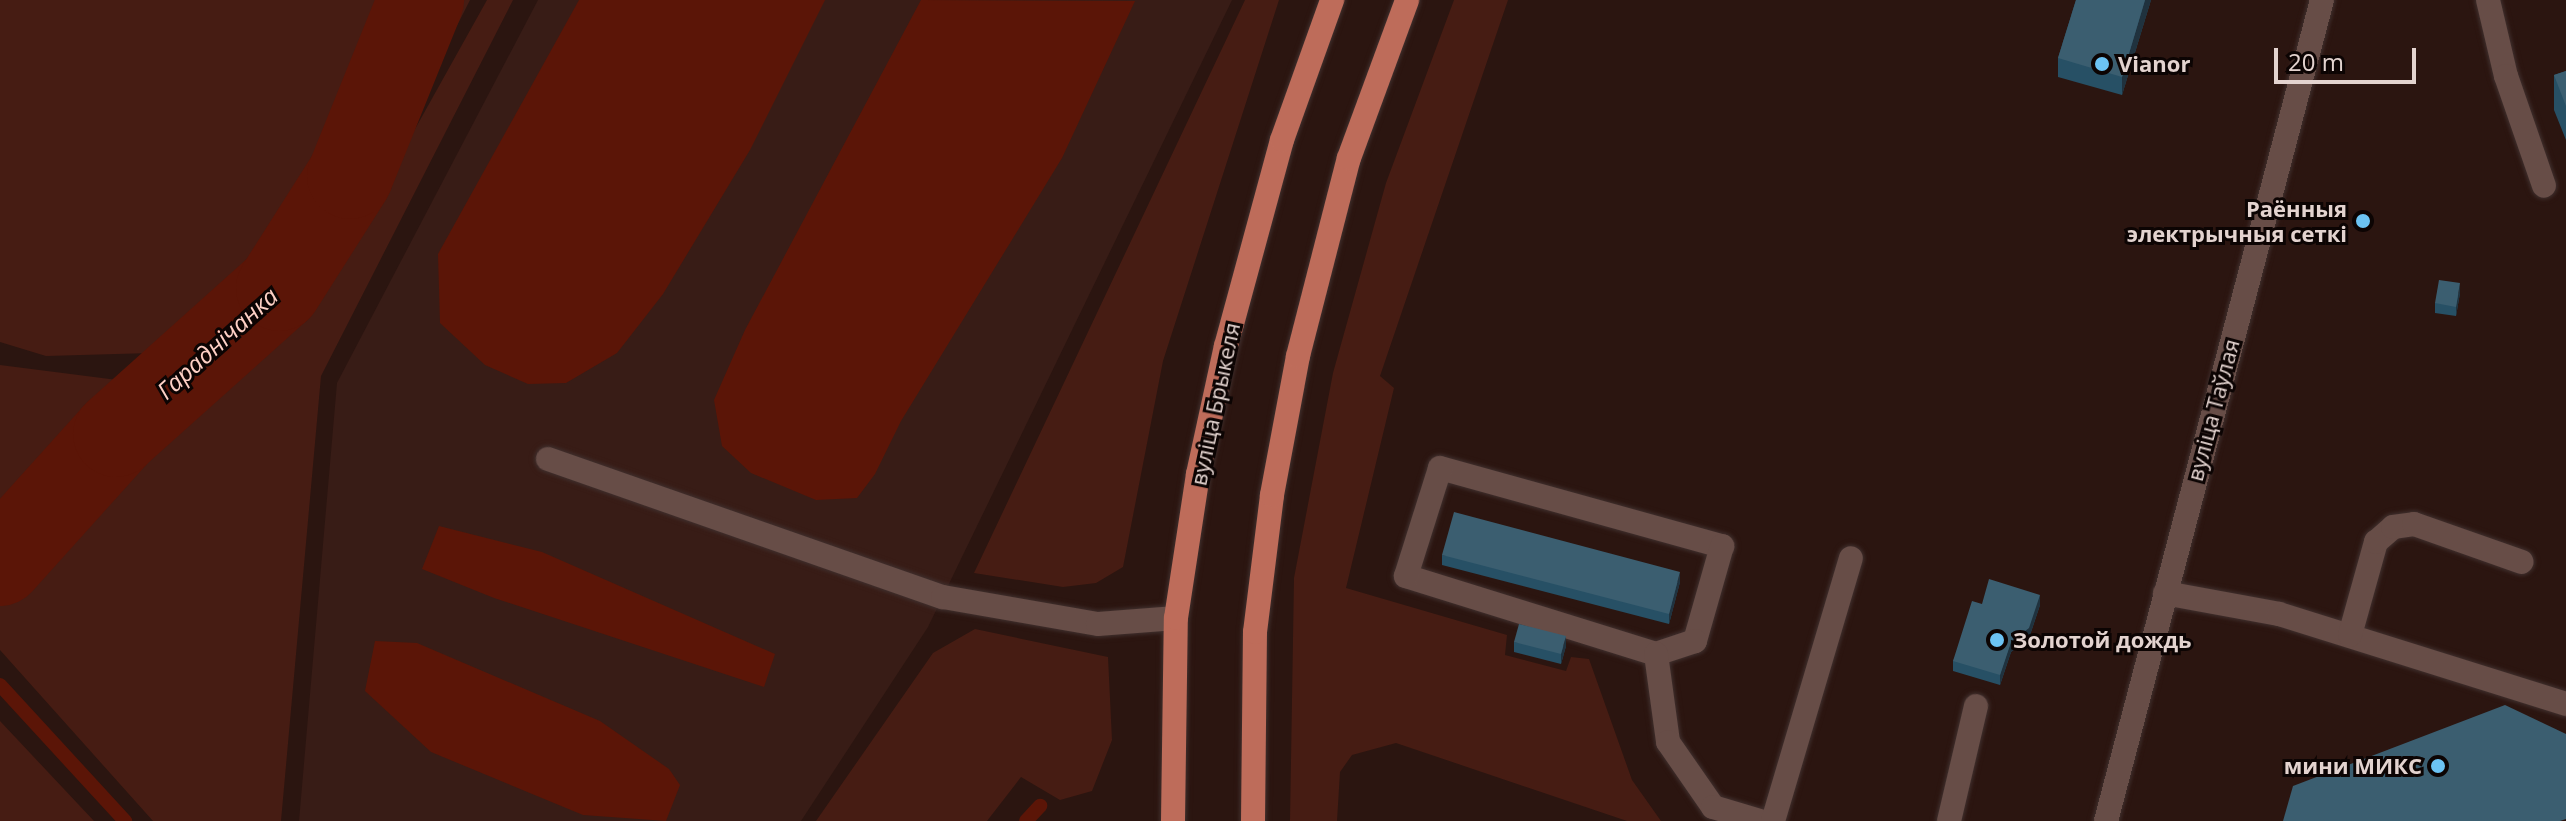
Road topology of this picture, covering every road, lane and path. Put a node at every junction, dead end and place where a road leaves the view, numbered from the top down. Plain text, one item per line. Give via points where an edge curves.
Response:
1 (1332, 0) edge
2 (1407, 0) edge
3 (2322, 0) edge
4 (2488, 0) edge
5 (2544, 186) dead end
6 (548, 459) dead end
7 (1851, 558) dead end
8 (2522, 562) dead end
9 (2165, 593) junction
10 (1176, 618) junction
11 (2350, 635) junction
12 (1656, 654) junction
13 (2566, 704) edge
14 (1976, 706) dead end
15 (1173, 821) edge
16 (1253, 821) edge
17 (1760, 821) edge
18 (1773, 821) edge
19 (1949, 821) edge
20 (2106, 821) edge

1 - 10 main road, вуліца Брыкеля via 1282,140 1226,346
2 - 16 main road via 1349,158 1298,356 1274,480 1255,632
3 - 9 main road, вуліца Таўлая
4 - 5 main road via 2506,76
6 - 10 main road via 943,597 1098,624
7 - 18 main road
8 - 11 main road via 2414,524 2393,527 2376,542
9 - 11 main road via 2279,614
9 - 20 main road, вуліца Таўлая
10 - 15 main road, вуліца Брыкеля
11 - 13 main road
12 - 12 main road via 1695,641 1722,546 1440,468 1406,576
12 - 17 main road via 1668,742 1713,807
14 - 19 main road

